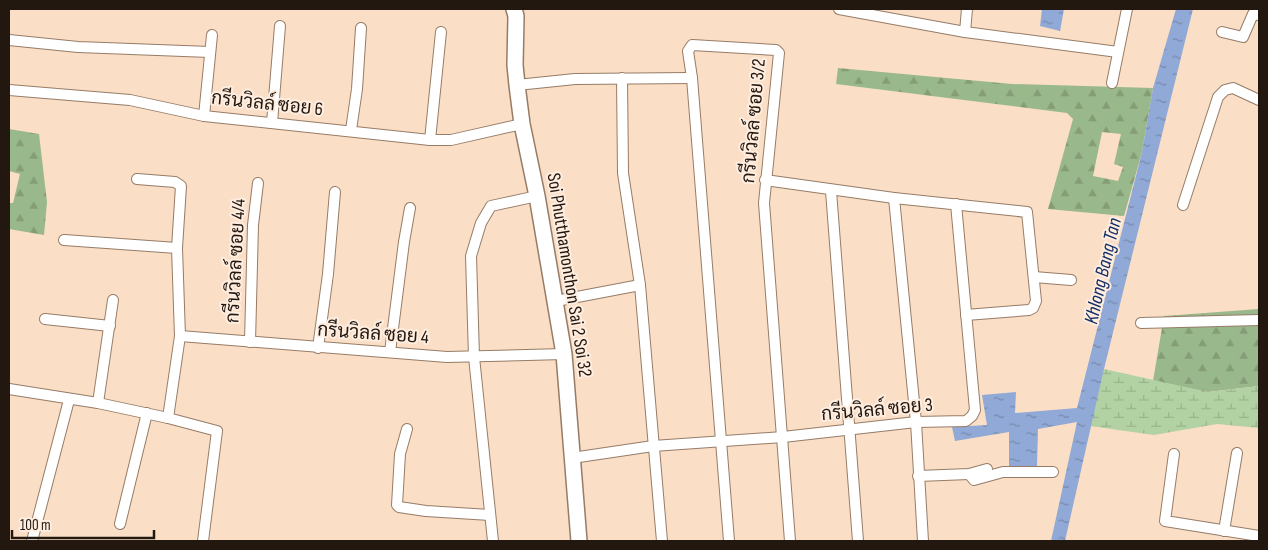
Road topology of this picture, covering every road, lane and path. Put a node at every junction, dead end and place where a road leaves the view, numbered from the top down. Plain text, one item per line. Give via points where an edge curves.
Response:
1 (839, 9) edge
2 (967, 9) edge
3 (1127, 9) edge
4 (517, 11) edge
5 (1259, 15) edge
6 (280, 26) dead end
7 (361, 28) dead end
8 (441, 32) dead end
9 (965, 32) junction
10 (1222, 32) dead end
11 (212, 35) dead end
12 (9, 40) edge
13 (210, 52) junction
14 (1118, 52) junction
15 (622, 78) junction
16 (692, 78) junction
17 (1112, 83) dead end
18 (517, 85) junction
19 (9, 90) edge
20 (1259, 100) edge
21 (204, 116) junction
22 (272, 123) junction
23 (522, 124) junction
24 (351, 130) junction
25 (430, 140) junction
26 (137, 179) dead end
27 (765, 180) junction
28 (258, 183) dead end
29 (830, 190) junction
30 (335, 192) dead end
31 (538, 196) junction
32 (894, 198) junction
33 (956, 204) junction
34 (1183, 205) dead end
35 (410, 208) dead end
36 (64, 240) dead end
37 (177, 248) junction
38 (1034, 277) junction
39 (1072, 280) dead end
40 (640, 285) junction
41 (113, 300) dead end
42 (556, 301) junction
43 (966, 315) junction
44 (46, 319) dead end
45 (1259, 320) edge
46 (1141, 323) dead end
47 (110, 326) junction
48 (180, 336) junction
49 (250, 342) junction
50 (318, 348) junction
51 (390, 352) junction
52 (564, 354) junction
53 (474, 357) junction
54 (9, 389) edge
55 (69, 400) junction
56 (98, 403) junction
57 (146, 413) junction
58 (168, 418) junction
59 (916, 422) junction
60 (850, 428) junction
61 (408, 429) dead end
62 (783, 437) junction
63 (723, 440) junction
64 (653, 446) junction
65 (1237, 453) dead end
66 (1174, 454) dead end
67 (572, 458) junction
68 (987, 469) dead end
69 (1053, 472) dead end
70 (969, 474) junction
71 (918, 476) junction
72 (490, 515) junction
73 (120, 524) dead end
74 (1224, 531) junction
75 (1259, 536) edge
76 (32, 541) edge
77 (203, 541) edge
78 (493, 541) edge
79 (579, 541) edge
80 (662, 541) edge
81 (730, 541) edge
82 (790, 541) edge
83 (858, 541) edge
84 (923, 541) edge

1 - 9 street
2 - 9 street
3 - 14 street
4 - 18 street, Soi Phutthamonthon Sai 2 Soi 32
5 - 10 street via 1253,14 1244,37
6 - 22 street
7 - 24 street
8 - 25 street
9 - 14 street
11 - 13 street
12 - 13 street via 78,47
13 - 21 street
14 - 17 street
15 - 16 street
15 - 18 street
15 - 40 street via 623,174
16 - 27 street, กรีนวิลล์ ซอย 3/2 via 688,51 692,45 776,50 779,53
16 - 63 street, กรีนวิลล์ ซอย 3/2
18 - 23 street, Soi Phutthamonthon Sai 2 Soi 32
19 - 21 street, กรีนวิลล์ ซอย 6 via 140,101
20 - 34 street via 1232,88 1218,97
21 - 22 street, กรีนวิลล์ ซอย 6
22 - 24 street, กรีนวิลล์ ซอย 6
23 - 25 street, กรีนวิลล์ ซอย 6 via 451,140
23 - 31 street, Soi Phutthamonthon Sai 2 Soi 32
24 - 25 street, กรีนวิลล์ ซอย 6
26 - 37 street via 175,182 181,186
27 - 29 street
27 - 62 street, กรีนวิลล์ ซอย 3/2 via 764,203
28 - 49 street, กรีนวิลล์ ซอย 4/4 via 253,225
29 - 32 street
29 - 60 street
30 - 50 street
31 - 42 street, Soi Phutthamonthon Sai 2 Soi 32
31 - 53 street via 491,206 481,223 471,256
32 - 33 street
32 - 59 street
33 - 38 street via 1027,212
33 - 43 street, กรีนวิลล์ ซอย 3
35 - 51 street
36 - 37 street
37 - 48 street
38 - 39 street
38 - 43 street via 1036,301 1031,310
40 - 42 street
40 - 64 street
41 - 47 street
42 - 52 street, Soi Phutthamonthon Sai 2 Soi 32
43 - 59 street, กรีนวิลล์ ซอย 3 via 975,410 966,421
44 - 47 street
45 - 46 street
47 - 56 street
48 - 49 street, กรีนวิลล์ ซอย 4
48 - 58 street
49 - 50 street, กรีนวิลล์ ซอย 4
50 - 51 street, กรีนวิลล์ ซอย 4
51 - 53 street, กรีนวิลล์ ซอย 4
52 - 53 street, กรีนวิลล์ ซอย 4
52 - 67 street, Soi Phutthamonthon Sai 2 Soi 32
53 - 72 street
54 - 55 street
55 - 56 street
55 - 76 street
56 - 57 street
57 - 58 street
57 - 73 street
58 - 77 street via 217,431
59 - 60 street, กรีนวิลล์ ซอย 3
59 - 71 street
60 - 62 street, กรีนวิลล์ ซอย 3
60 - 83 street
61 - 72 street via 400,454 397,505 426,511
62 - 63 street, กรีนวิลล์ ซอย 3
62 - 82 street, กรีนวิลล์ ซอย 3/2
63 - 64 street, กรีนวิลล์ ซอย 3
63 - 81 street, กรีนวิลล์ ซอย 3/2
64 - 67 street, กรีนวิลล์ ซอย 3
64 - 80 street
65 - 74 street
66 - 74 street via 1167,522
67 - 79 street, Soi Phutthamonthon Sai 2 Soi 32
68 - 70 street
69 - 70 street via 1003,472 974,480
70 - 71 street
71 - 84 street
72 - 78 street
74 - 75 street

